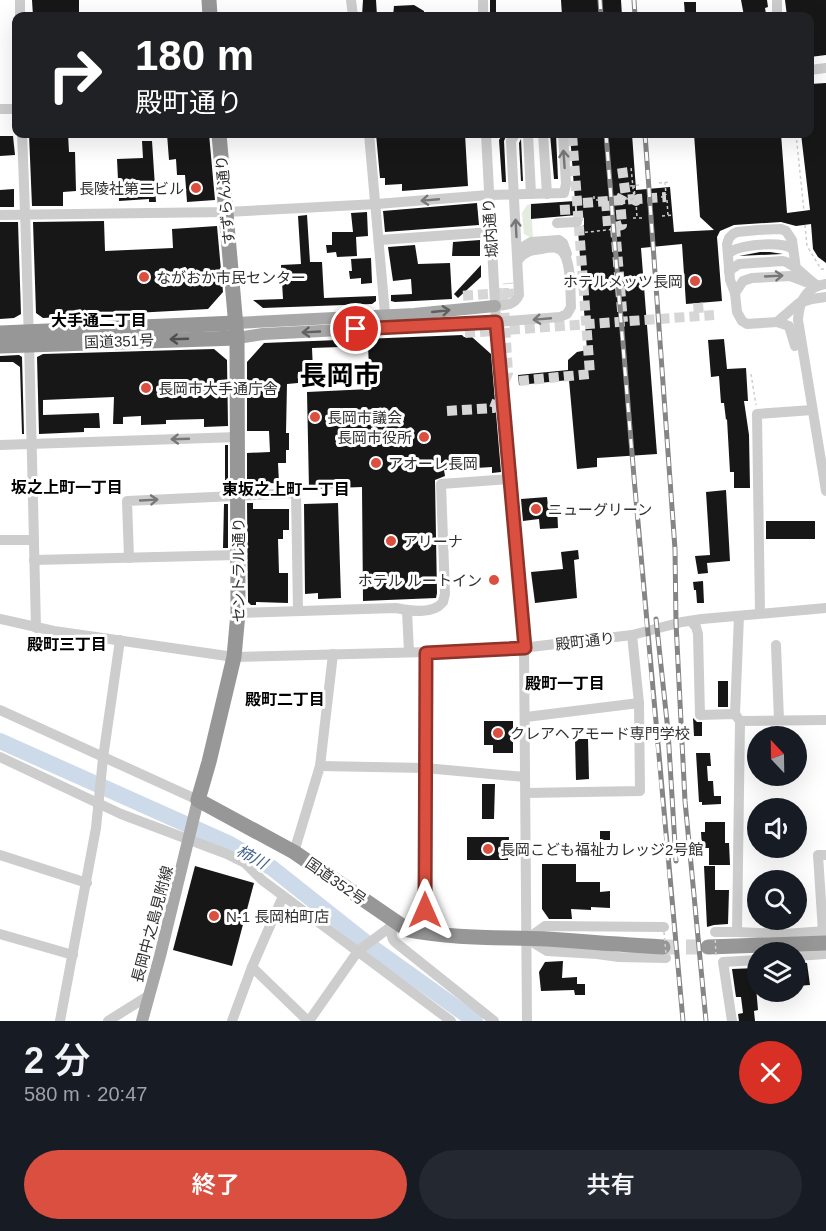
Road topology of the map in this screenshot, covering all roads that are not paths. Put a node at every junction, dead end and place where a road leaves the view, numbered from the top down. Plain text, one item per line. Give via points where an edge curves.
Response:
1 (22, 138) edge
2 (219, 138) edge
3 (369, 138) edge
4 (486, 138) edge
5 (513, 138) edge
6 (528, 138) edge
7 (543, 138) edge
8 (563, 138) edge
9 (531, 194) junction
10 (548, 194) junction
11 (488, 195) junction
12 (515, 195) junction
13 (377, 204) junction
14 (226, 212) junction
15 (26, 214) junction
16 (0, 215) edge
17 (560, 221) dead end
18 (578, 227) road end
19 (491, 232) junction
20 (380, 240) junction
21 (799, 249) junction
22 (728, 254) junction
23 (518, 260) junction
24 (796, 269) junction
25 (729, 271) junction
26 (822, 285) edge
27 (735, 293) junction
28 (826, 297) edge
29 (799, 303) junction
30 (495, 306) junction
31 (386, 314) junction
32 (496, 322) junction
33 (777, 322) junction
34 (237, 331) junction
35 (0, 333) edge
36 (30, 338) junction
37 (0, 346) edge
38 (804, 359) junction
39 (812, 410) junction
40 (238, 437) junction
41 (821, 440) edge
42 (30, 444) junction
43 (0, 445) edge
44 (823, 454) edge
45 (511, 479) junction
46 (826, 490) edge
47 (239, 495) junction
48 (0, 540) edge
49 (33, 540) junction
50 (238, 555) junction
51 (129, 558) junction
52 (34, 560) junction
53 (826, 608) edge
54 (298, 610) junction
55 (407, 611) junction
56 (238, 613) junction
57 (760, 614) junction
58 (739, 616) junction
59 (0, 619) edge
60 (691, 621) junction
61 (36, 628) junction
62 (632, 635) junction
63 (120, 640) junction
64 (776, 645) dead end
65 (525, 648) junction
66 (409, 652) junction
67 (426, 653) junction
68 (333, 654) junction
69 (234, 657) junction
70 (639, 703) junction
71 (0, 710) edge
72 (526, 717) junction
73 (737, 718) junction
74 (779, 720) junction
75 (826, 720) edge
76 (0, 757) edge
77 (103, 758) junction
78 (320, 766) junction
79 (425, 768) junction
80 (525, 777) junction
81 (526, 793) junction
82 (100, 799) junction
83 (197, 807) junction
84 (189, 837) junction
85 (294, 852) junction
86 (0, 855) edge
87 (826, 855) edge
88 (87, 883) junction
89 (283, 896) junction
90 (396, 923) junction
91 (737, 932) junction
92 (0, 934) edge
93 (426, 934) junction
94 (825, 935) edge
95 (527, 939) junction
96 (713, 942) joint
97 (665, 944) tunnel mouth
98 (361, 949) junction
99 (826, 954) edge
100 (73, 955) junction
101 (807, 955) edge
102 (747, 961) edge
103 (252, 967) junction
104 (148, 996) junction
105 (60, 1021) edge
106 (108, 1021) edge
107 (142, 1021) edge
108 (232, 1021) edge
109 (308, 1021) edge
110 (451, 1021) edge
111 (494, 1021) edge
112 (527, 1021) edge
113 (732, 1021) edge

1 - 15 street
2 - 14 highway, すずらん通り
3 - 13 street
4 - 11 street, 城内通り
5 - 12 street
6 - 9 street
7 - 10 street
10 -> 8 street via 564,193
9 - 10 street
9 - 12 street
11 - 12 street
11 -> 13 street
11 - 19 street, 城内通り
23 -> 12 street
13 - 14 street
13 - 20 street
14 - 15 street
14 - 34 highway, すずらん通り
15 - 16 street
15 - 36 street
17 - 18 street
19 - 20 street
19 - 30 street, 城内通り
20 - 31 street
21 - 22 street via 781,244 737,248
21 - 22 street via 781,229 737,232 729,238
21 - 24 street
22 - 25 street
23 - 30 street via 516,301
23 -> 32 street via 530,250 562,250 567,257 571,307 560,317
24 - 25 street via 782,261 739,264
24 - 26 street
25 - 27 street
27 -> 26 street via 743,281 752,278 790,276
26 - 29 street via 808,292
27 - 33 street via 742,321
28 - 29 street
29 - 33 street
29 - 38 street
31 -> 30 main road
30 - 32 street, 城内通り
31 - 34 main road
32 -> 34 main road via 263,334
32 - 45 street, 城内通り
33 - 38 street via 789,326 796,349
34 - 36 highway, 国道351号
34 - 40 highway, セントラル通り
35 - 36 highway, 国道351号
36 - 37 highway, 国道351号
36 - 42 street
38 - 39 street
39 - 41 street
39 - 57 street via 757,414
40 -> 42 street
40 - 47 highway, セントラル通り
41 - 44 street
42 - 43 street
42 - 49 street
44 - 46 street
45 - 55 street via 441,484 443,602 430,610
45 - 65 street, 城内通り
47 - 50 highway, セントラル通り
51 -> 47 street via 127,501
47 - 54 street via 296,493
48 - 49 street
49 - 52 street
50 - 51 street
50 - 56 highway, セントラル通り
51 - 52 street
52 - 61 street
53 - 57 street, 殿町通り
54 - 55 street
54 - 56 street
55 - 66 street
56 - 69 highway, セントラル通り
57 - 58 street, 殿町通り
58 - 60 street, 殿町通り
58 - 73 street
59 - 61 street, 殿町通り
60 - 62 street, 殿町通り
60 - 73 street via 698,634 700,715
61 - 63 street, 殿町通り
62 - 65 street, 殿町通り
62 - 70 street
63 - 69 street, 殿町通り
63 - 77 street
64 - 74 street
65 - 67 street, 殿町通り
65 - 72 street, 城内通り
66 - 67 street, 殿町通り
66 - 68 street, 殿町通り
67 - 79 street
68 - 69 street, 殿町通り
68 - 78 street
69 - 83 highway
70 - 72 street
70 - 81 street via 640,791
71 - 77 street
72 - 80 street, 城内通り
73 - 74 street
73 - 91 street
74 - 75 street
76 - 82 street
77 - 82 street
77 - 83 street
78 - 79 street
78 - 85 street
79 - 80 street
79 - 93 street
80 - 81 street, 城内通り
81 - 95 street, 城内通り
82 - 84 street
82 - 88 street
83 - 84 main road, 長岡中之島見附線
83 - 85 highway, 国道352号
84 - 89 street via 245,863
84 - 104 main road, 長岡中之島見附線
85 - 90 highway, 国道352号
86 - 88 street
87 - 94 street via 818,855
88 - 100 street
89 - 98 street
89 - 103 street
90 - 93 highway, 国道352号
90 - 98 street
90 - 111 street via 391,933 395,942
91 - 94 street
91 - 96 street
92 - 100 street
93 - 95 highway, 国道352号
94 - 96 highway via 781,946
95 - 97 highway, 国道352号
95 - 112 street, 城内通り
98 - 109 street
98 - 110 street
99 - 101 street
100 - 105 street
102 - 113 street via 723,962
103 - 108 street
103 - 109 street
104 - 106 street
104 - 107 main road, 長岡中之島見附線

